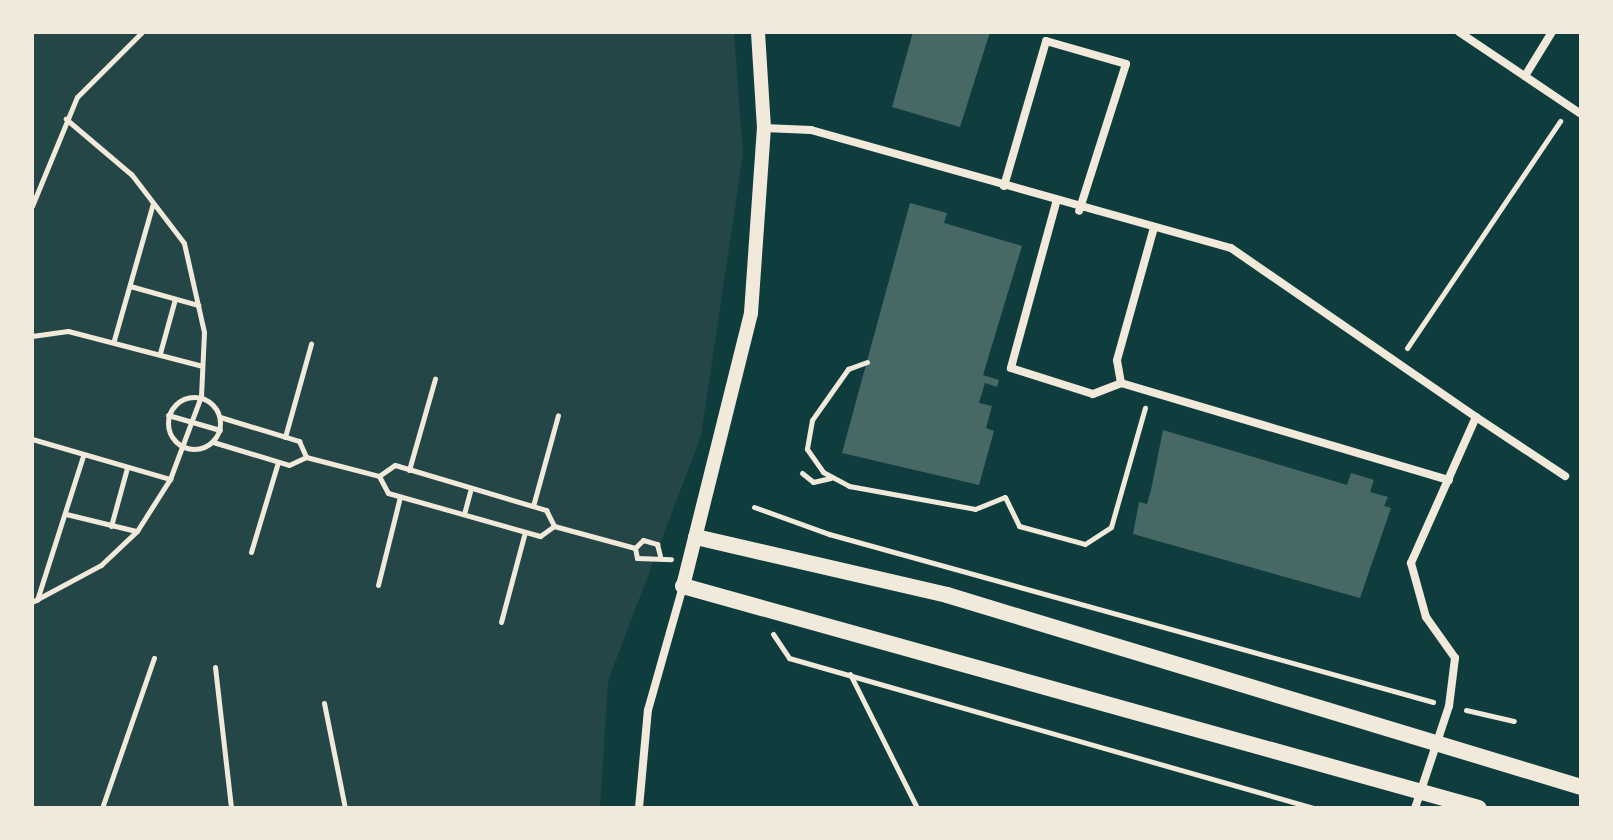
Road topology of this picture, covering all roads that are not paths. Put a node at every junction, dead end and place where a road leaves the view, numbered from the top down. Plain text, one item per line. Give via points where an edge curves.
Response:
1 (758, 32) edge
2 (1459, 32) edge
3 (1552, 32) edge
4 (1525, 76) junction
5 (1581, 114) edge
6 (764, 128) junction
7 (1004, 186) junction
8 (1056, 203) junction
9 (1079, 211) junction
10 (1153, 231) junction
11 (1121, 383) junction
12 (1476, 417) junction
13 (1565, 476) dead end
14 (1449, 480) junction
15 (696, 537) junction
16 (683, 586) junction
17 (1437, 747) junction
18 (1581, 787) edge
19 (1420, 791) junction
20 (639, 808) edge
21 (1415, 808) edge
22 (1479, 808) edge

1 - 6 street
2 - 4 street
3 - 4 street
4 - 5 street
6 - 7 street via 811,130
6 - 15 street via 744,363
7 - 8 street
7 - 9 street via 1046,41 1126,64
8 - 9 street
8 - 11 street via 1011,368 1093,394
9 - 10 street
10 - 11 street via 1117,360
10 - 12 street via 1231,248 1395,366
11 - 14 street
12 - 13 street
12 - 14 street
14 - 17 street via 1411,563 1426,617 1455,658
15 - 16 street
15 - 17 main road via 947,595
16 - 19 main road
16 - 20 street via 648,710
17 - 18 main road
17 - 19 street
19 - 21 street
19 - 22 main road

